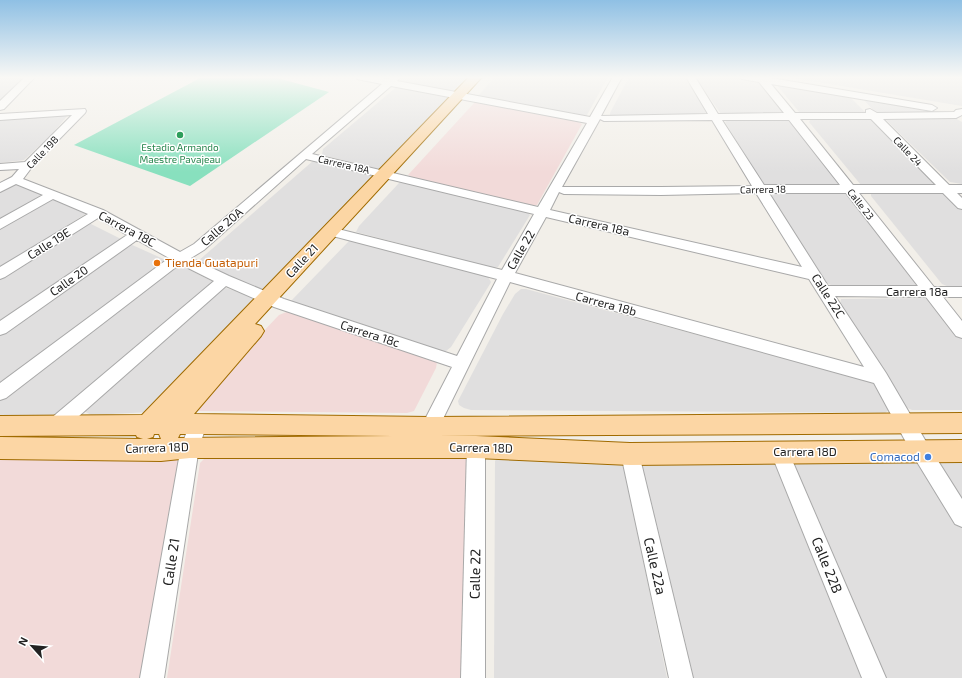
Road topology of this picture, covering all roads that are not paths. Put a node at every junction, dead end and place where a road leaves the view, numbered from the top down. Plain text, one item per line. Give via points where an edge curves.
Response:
1 (359, 109) edge
2 (452, 109) edge
3 (528, 109) edge
4 (603, 109) edge
5 (606, 109) edge
6 (709, 109) edge
7 (787, 109) edge
8 (867, 109) edge
9 (931, 109) edge
10 (932, 109) edge
11 (961, 114) edge
12 (714, 116) junction
13 (792, 116) junction
14 (0, 117) edge
15 (875, 117) junction
16 (598, 120) junction
17 (304, 155) junction
18 (28, 165) junction
19 (0, 167) edge
20 (391, 175) junction
21 (16, 180) junction
22 (0, 188) edge
23 (761, 189) junction
24 (850, 189) junction
25 (962, 189) edge
26 (564, 190) junction
27 (946, 190) junction
28 (54, 194) junction
29 (962, 205) edge
30 (98, 213) junction
31 (546, 213) junction
32 (0, 225) edge
33 (337, 232) junction
34 (137, 234) junction
35 (180, 258) junction
36 (0, 274) edge
37 (814, 275) junction
38 (510, 277) junction
39 (224, 280) junction
40 (825, 291) junction
41 (962, 292) edge
42 (930, 293) junction
43 (273, 301) junction
44 (0, 329) edge
45 (962, 332) edge
46 (462, 364) junction
47 (880, 378) junction
48 (0, 393) edge
49 (905, 422) junction
50 (962, 423) edge
51 (148, 424) junction
52 (172, 424) junction
53 (198, 424) junction
54 (0, 426) edge
55 (55, 426) junction
56 (437, 426) junction
57 (190, 447) junction
58 (476, 447) junction
59 (0, 448) edge
60 (136, 450) junction
61 (162, 450) junction
62 (962, 451) edge
63 (780, 452) junction
64 (921, 452) junction
65 (630, 454) junction
66 (962, 517) edge
67 (152, 678) edge
68 (473, 678) edge
69 (680, 678) edge
70 (874, 678) edge

1 - 17 street, Calle 20A
2 - 20 main road, Calle 21
3 - 16 street
4 - 16 street, Calle 22
5 - 16 street, Calle 22
6 - 12 street, Calle 22C
7 - 13 street, Calle 23
8 - 15 street, Calle 24
9 - 11 street
10 - 11 street
11 - 15 street
12 - 13 street
12 - 16 street
12 - 23 street, Calle 22C
13 - 15 street
13 - 24 street, Calle 23
14 - 18 street, Calle 19B via 81,111
15 - 27 street, Calle 24
16 - 26 street, Calle 22
16 - 31 street, Calle 22
17 - 20 street, Carrera 18A
17 - 35 street, Calle 20A via 199,247
18 - 19 street
18 - 21 street, Calle 19B
20 - 31 street, Carrera 18a
20 - 33 main road, Calle 21
21 - 22 street, Calle 19B
21 - 28 street, Carrera 18C
23 - 24 street, Carrera 18
23 - 26 street, Carrera 18
23 - 37 street, Calle 22C
24 - 27 street, Carrera 18
24 - 42 street, Calle 23
25 - 27 street, Carrera 18
26 - 31 street, Calle 22
27 - 29 street, Calle 24
28 - 30 street, Carrera 18C
28 - 32 street
30 - 34 street, Carrera 18C
30 - 36 street, Calle 19E
31 - 37 street, Carrera 18a
31 - 38 street, Calle 22
33 - 38 street, Carrera 18b
33 - 43 main road, Calle 21
34 - 35 street, Carrera 18C
34 - 44 street, Calle 20
35 - 39 street, Carrera 18C
35 - 48 street, Calle 20A
37 - 40 street, Calle 22C
38 - 46 street, Calle 22
38 - 47 street, Carrera 18b
38 - 56 street, Calle 22
39 - 43 street, Carrera 18C
39 - 55 street
40 - 42 street, Carrera 18a
40 - 47 street, Calle 22C
41 - 42 street, Carrera 18a
42 - 45 street, Calle 23
43 - 46 street, Carrera 18c
43 - 51 main road, Calle 21
43 - 52 main road, Calle 21
46 - 56 street, Calle 22
47 - 49 street, Calle 22C
49 - 50 main road, Carrera 18D
49 - 56 main road, Carrera 18D
49 - 64 street, Calle 22C
51 - 52 main road, Carrera 18D
51 - 55 main road, Carrera 18D
51 - 60 main road, Calle 21
52 - 53 main road, Carrera 18D
52 - 61 main road, Calle 21
53 - 56 main road, Carrera 18D
53 - 57 street, Calle 21
54 - 55 main road, Carrera 18D
57 - 58 main road, Carrera 18D
57 - 61 main road, Carrera 18D
57 - 67 street, Calle 21
58 - 65 main road, Carrera 18D
58 - 68 street, Calle 22
59 - 60 main road, Carrera 18D
60 - 61 main road, Carrera 18D
62 - 64 main road, Carrera 18D
63 - 64 main road, Carrera 18D
63 - 65 main road, Carrera 18D
63 - 70 street, Calle 22B
64 - 66 street, Calle 22C
65 - 69 street, Calle 22a

